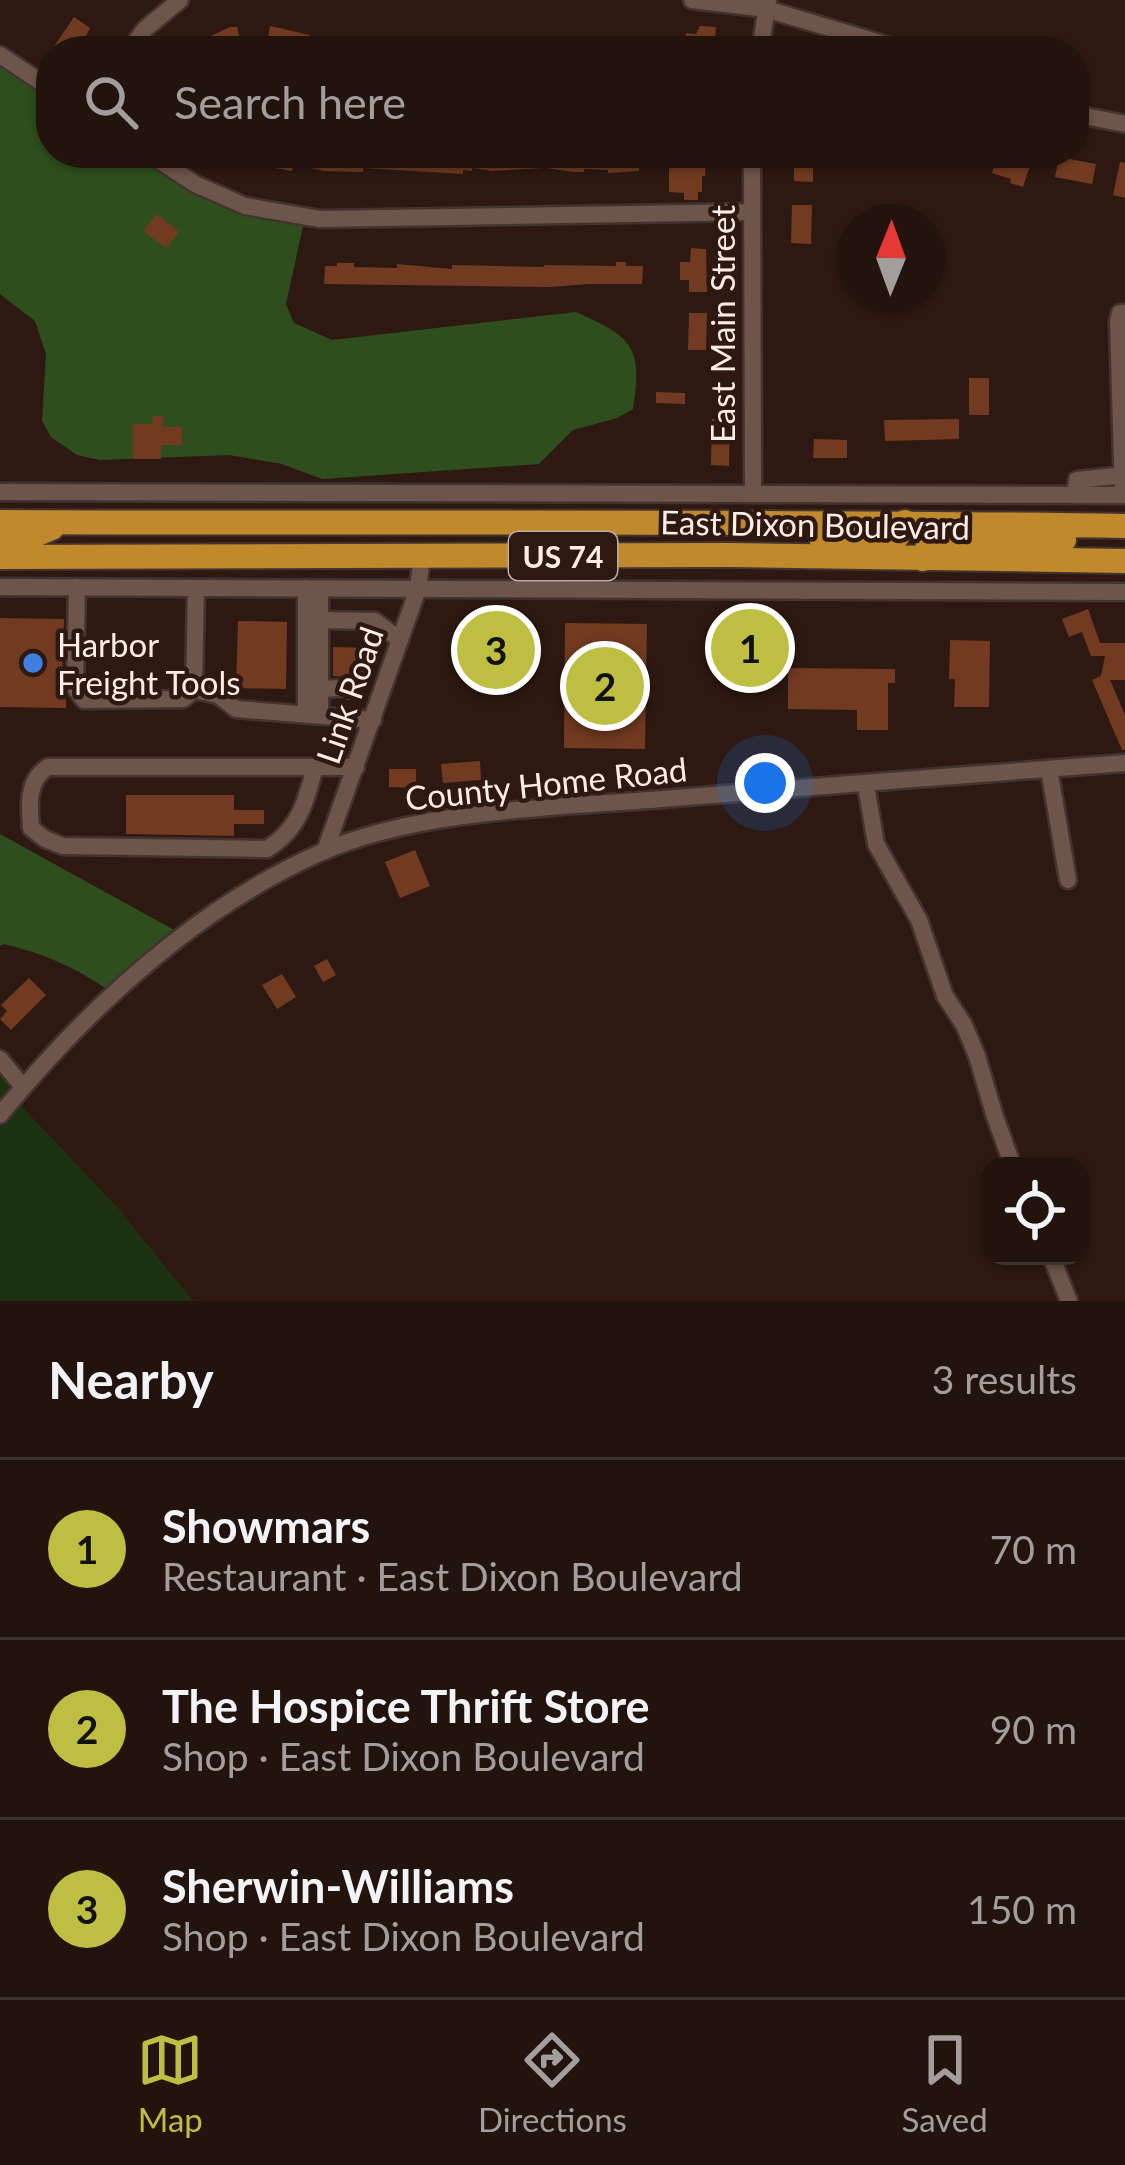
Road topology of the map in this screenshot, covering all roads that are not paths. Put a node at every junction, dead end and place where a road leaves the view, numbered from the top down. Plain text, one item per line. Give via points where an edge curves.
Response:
1 (179, 0) edge
2 (692, 0) edge
3 (766, 4) edge
4 (140, 36) edge
5 (762, 36) edge
6 (862, 36) edge
7 (0, 55) edge
8 (36, 79) edge
9 (1089, 117) edge
10 (1125, 124) edge
11 (171, 168) edge
12 (752, 168) edge
13 (751, 212) junction
14 (1125, 313) edge
15 (1124, 476) edge
16 (0, 492) edge
17 (753, 494) junction
18 (906, 495) junction
19 (1075, 495) junction
20 (1124, 495) edge
21 (0, 522) edge
22 (65, 522) junction
23 (905, 522) junction
24 (1125, 528) edge
25 (0, 539) edge
26 (701, 555) junction
27 (422, 556) junction
28 (0, 557) edge
29 (923, 559) junction
30 (1125, 561) edge
31 (0, 587) edge
32 (77, 587) junction
33 (196, 588) junction
34 (418, 589) junction
35 (922, 591) junction
36 (1125, 592) edge
37 (316, 601) junction
38 (400, 640) junction
39 (320, 688) junction
40 (384, 688) junction
41 (194, 690) junction
42 (313, 714) junction
43 (373, 720) junction
44 (1125, 763) edge
45 (315, 766) junction
46 (356, 767) junction
47 (1049, 770) junction
48 (866, 785) junction
49 (267, 849) junction
50 (325, 851) junction
51 (270, 878) junction
52 (1068, 880) dead end
53 (0, 1059) edge
54 (23, 1087) junction
55 (0, 1114) edge
56 (1010, 1157) edge
57 (1055, 1265) edge
58 (1069, 1301) edge

1 - 4 street
2 - 3 street
3 - 5 street
3 - 6 street
7 - 8 street
9 - 10 street
11 - 13 street via 245,206 320,219
12 - 13 street, East Main Street
13 - 17 street, East Main Street
14 - 15 street via 1118,322
15 - 19 street via 1077,480
15 - 20 street
16 - 17 street, East Dixon Boulevard
17 - 18 street, East Dixon Boulevard
18 - 19 street, East Dixon Boulevard
18 - 23 street, East Dixon Boulevard
19 - 20 street, East Dixon Boulevard
21 - 22 highway, East Dixon Boulevard / US 74
22 - 23 highway, East Dixon Boulevard / US 74
22 - 25 highway via 26,539
23 - 24 highway, East Dixon Boulevard / US 74
23 - 26 highway via 889,541 754,542
24 - 29 highway via 1069,540 938,542
26 - 27 highway, East Dixon Boulevard / US 74
26 - 29 highway, East Dixon Boulevard / US 74
27 - 28 highway, East Dixon Boulevard / US 74
27 - 34 street, Link Road
29 - 30 highway, East Dixon Boulevard / US 74
29 - 35 street
31 - 32 street, East Dixon Boulevard
32 - 33 street, East Dixon Boulevard
32 - 41 street via 81,699 182,699
33 - 37 street, East Dixon Boulevard
33 - 41 street
34 - 35 street, East Dixon Boulevard
34 - 37 street, East Dixon Boulevard
34 - 38 street, Link Road
35 - 36 street, East Dixon Boulevard
37 - 38 street via 375,621
37 - 39 street
37 - 42 street
38 - 40 street, Link Road
39 - 40 street
39 - 42 street
40 - 43 street, Link Road
41 - 42 street via 236,709
42 - 43 street
43 - 46 street, Link Road
44 - 47 street, County Home Road
45 - 46 street
45 - 49 street via 293,829
45 - 49 street via 48,766 30,796 31,828 63,846
46 - 50 street, Link Road
47 - 48 street, County Home Road
47 - 52 street
48 - 50 street, County Home Road via 446,819
48 - 56 street via 876,844 964,1025
49 - 51 street
50 - 51 street, County Home Road
51 - 54 street, County Home Road via 169,947
53 - 54 street
54 - 55 street, County Home Road
57 - 58 street

